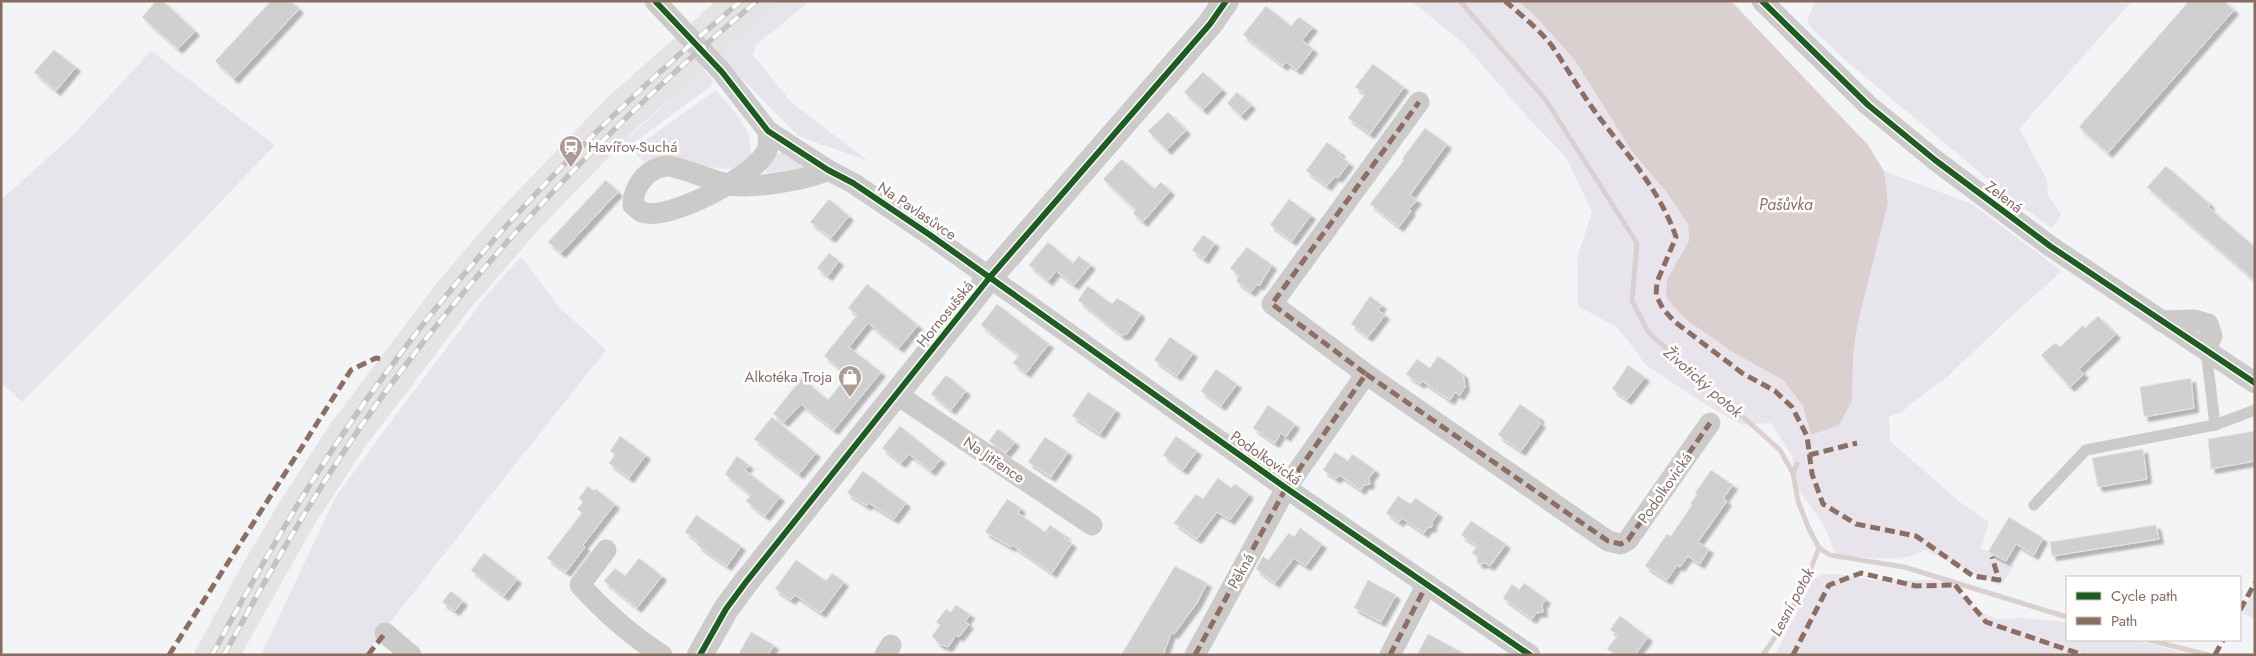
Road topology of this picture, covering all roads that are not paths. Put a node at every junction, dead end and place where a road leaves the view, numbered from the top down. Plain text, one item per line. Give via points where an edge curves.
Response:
1 (655, 1) edge
2 (1226, 1) edge
3 (1762, 1) edge
4 (1419, 102) dead end
5 (768, 131) junction
6 (828, 170) junction
7 (990, 277) junction
8 (2206, 349) junction
9 (1366, 374) junction
10 (2255, 383) edge
11 (896, 394) junction
12 (2255, 410) edge
13 (1710, 422) dead end
14 (2215, 425) junction
15 (1286, 488) junction
16 (2034, 505) dead end
17 (1092, 525) dead end
18 (606, 550) dead end
19 (1427, 584) junction
20 (385, 633) dead end
21 (410, 655) edge
22 (662, 655) edge
23 (700, 655) edge
24 (1195, 655) edge
25 (1390, 655) edge
26 (1530, 655) edge

1 - 5 street via 722,72
2 - 7 street, Hornosušská
3 - 8 street, Zelená via 1868,105 2050,246 2161,321 2195,320 2208,324 2212,336
4 - 9 street, Podolkovická via 1272,304
5 - 6 street, Na Pavlasůvce
5 - 6 street via 768,148 757,164 729,185 768,184 816,176
6 - 7 street, Na Pavlasůvce via 853,183
7 - 11 street, Hornosušská
7 - 15 street, Podolkovická
8 - 10 street
8 - 14 lane
9 - 13 street, Podolkovická via 1608,541 1620,544 1628,540
9 - 15 street, Podolkovická
11 - 17 street, Na Jitřence
11 - 23 street, Hornosušská via 726,609
12 - 14 lane
14 - 16 lane via 2086,450
15 - 19 street, Podolkovická
15 - 24 street, Pěkná
18 - 22 street via 580,586 604,611
19 - 25 street
19 - 26 street, Podolkovická
20 - 21 street

